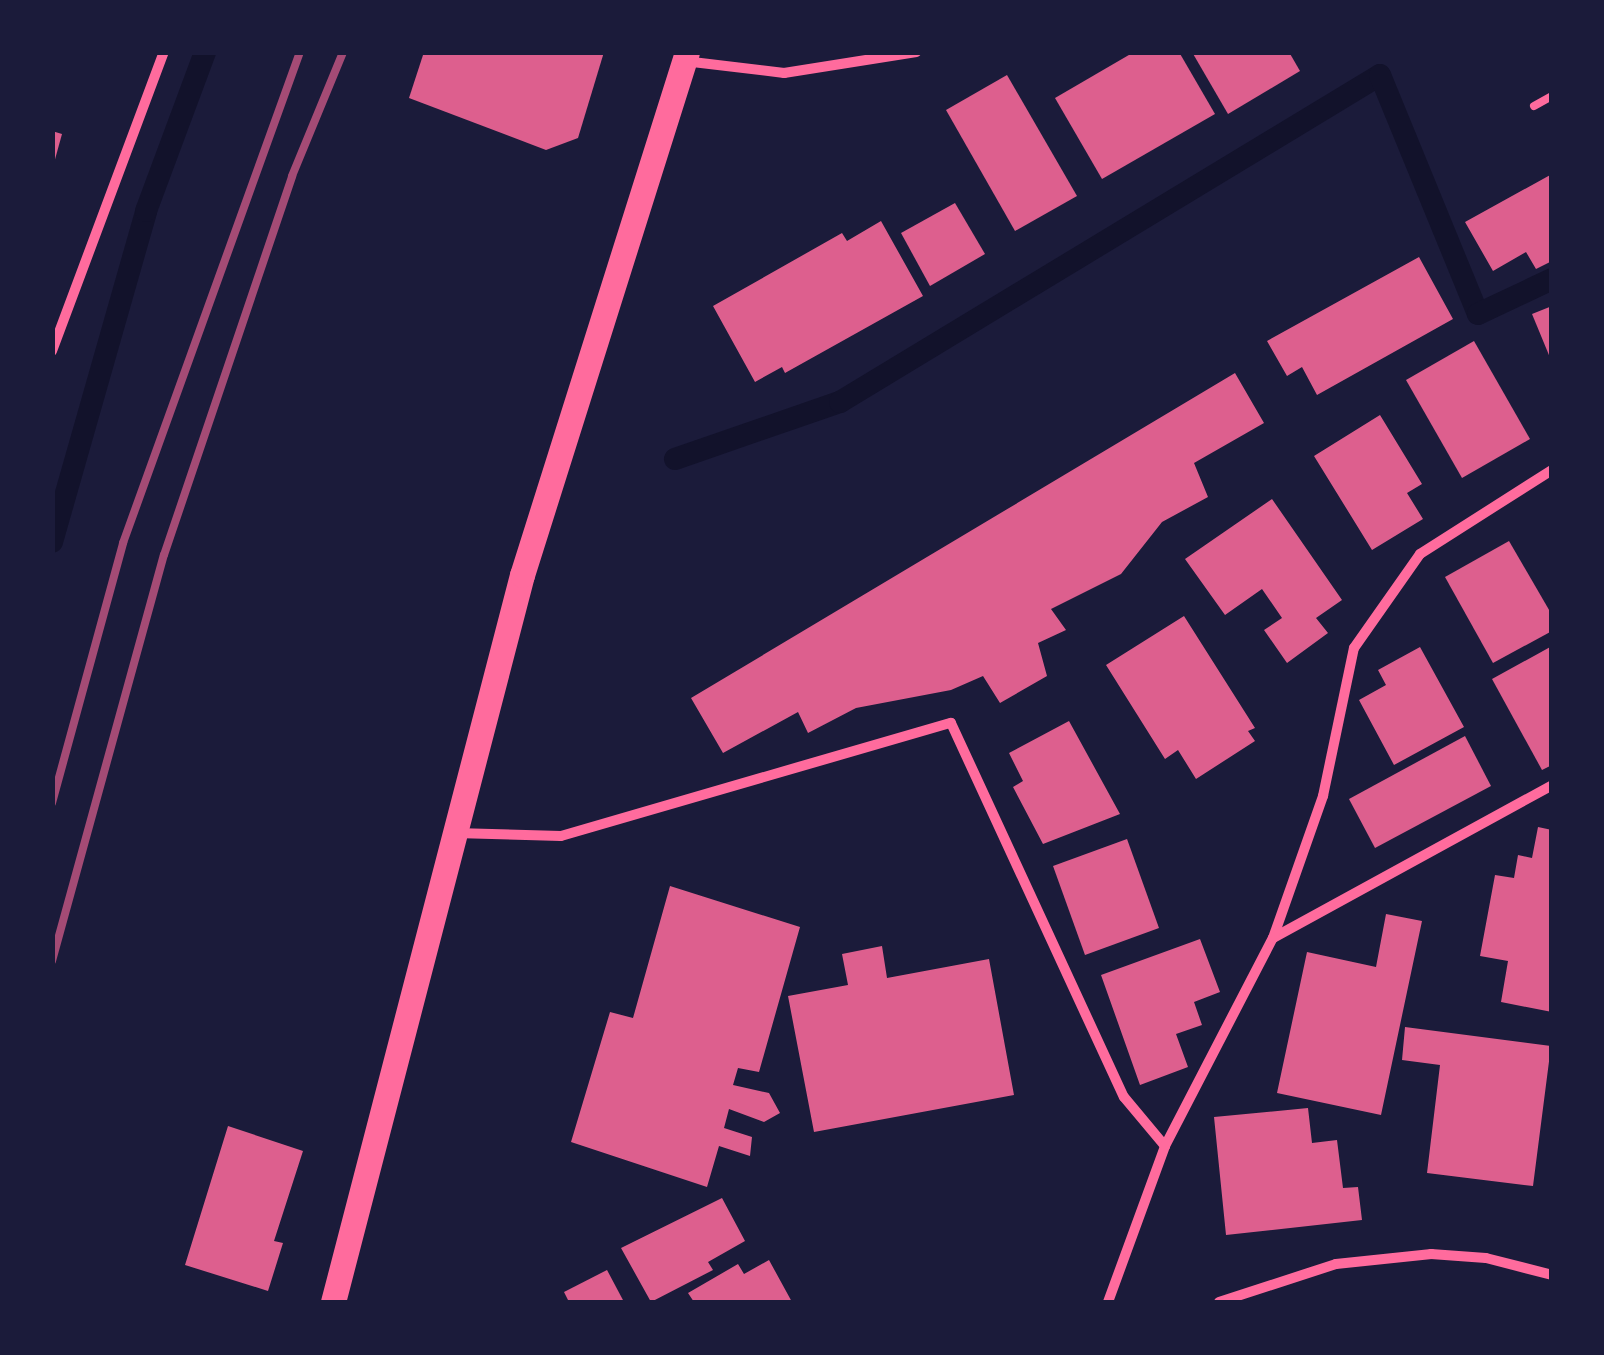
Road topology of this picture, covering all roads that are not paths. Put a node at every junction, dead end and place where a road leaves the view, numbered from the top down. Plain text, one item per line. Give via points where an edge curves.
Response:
1 (164, 52) edge
2 (916, 52) edge
3 (685, 57) edge
4 (1552, 96) edge
5 (1534, 106) dead end
6 (54, 335) edge
7 (52, 350) edge
8 (1552, 470) edge
9 (1552, 785) edge
10 (454, 833) junction
11 (1273, 938) junction
12 (1165, 1146) junction
13 (1552, 1275) edge
14 (333, 1302) edge
15 (1108, 1302) edge
16 (1219, 1302) edge

1 - 6 street
2 - 3 street via 784,72
3 - 10 main road via 522,576
4 - 5 lane
6 - 7 street
8 - 11 street via 1420,554 1354,648 1322,796
9 - 11 street
10 - 12 street via 560,836 951,723 1124,1097
10 - 14 main road
11 - 12 street
12 - 15 street
13 - 16 street via 1486,1258 1430,1254 1336,1264

